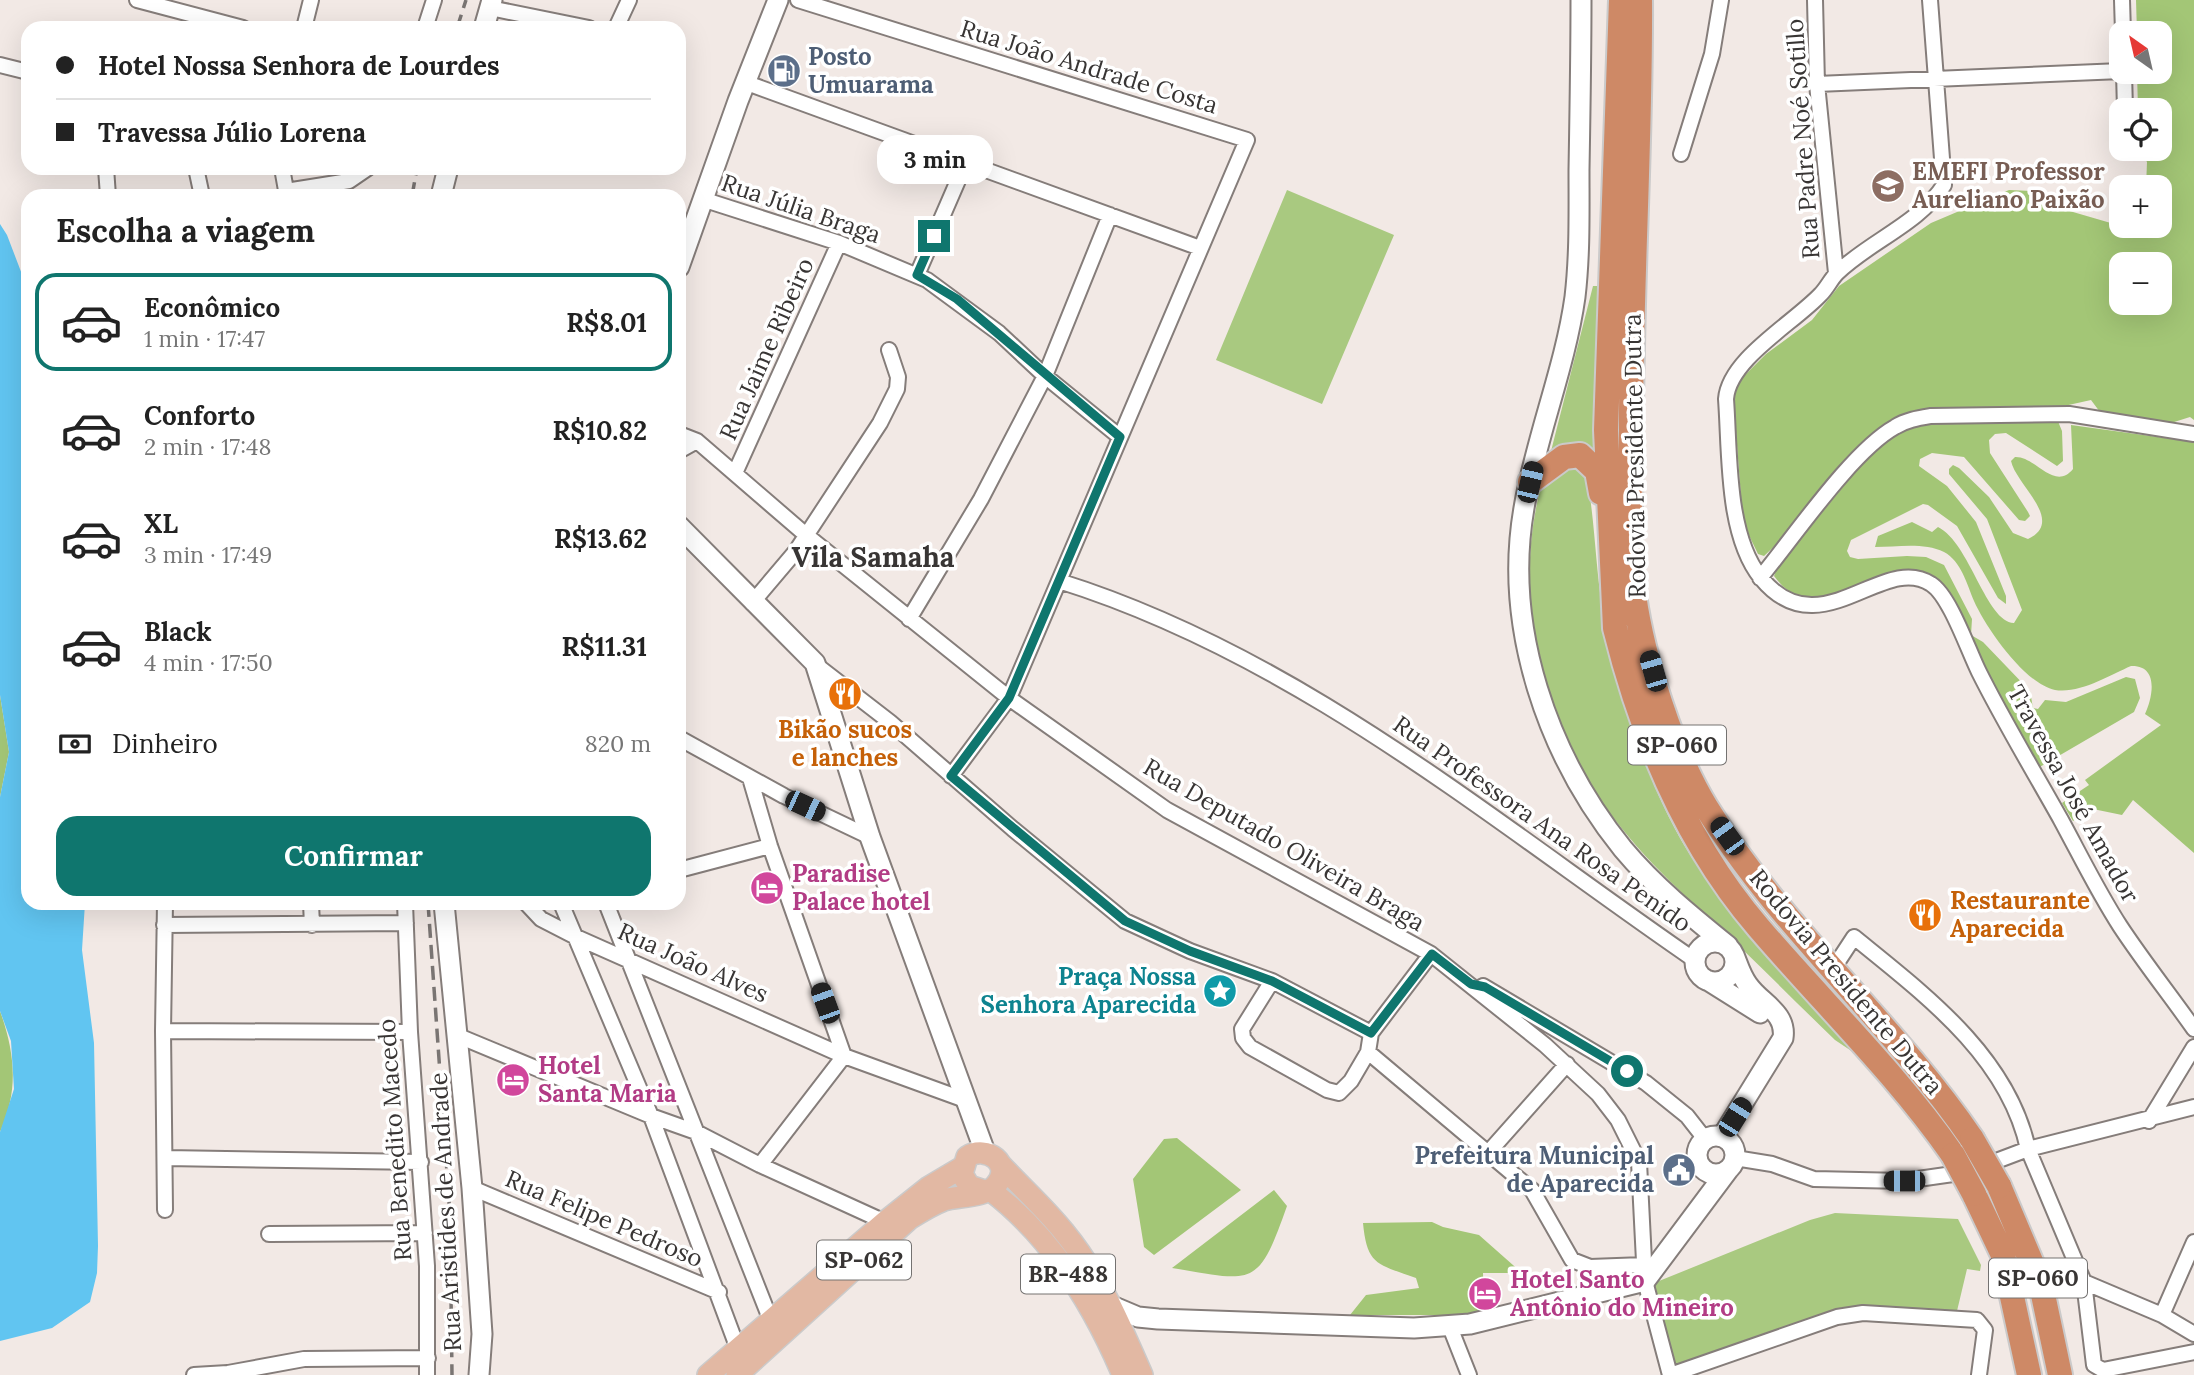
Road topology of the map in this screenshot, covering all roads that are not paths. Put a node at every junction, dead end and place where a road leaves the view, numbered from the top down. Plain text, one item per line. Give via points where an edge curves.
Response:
1 (137, 0) edge
2 (312, 0) edge
3 (434, 0) edge
4 (629, 0) edge
5 (778, 0) edge
6 (798, 0) edge
7 (1581, 0) edge
8 (1621, 0) edge
9 (1640, 0) edge
10 (1721, 0) edge
11 (1815, 0) edge
12 (1930, 0) edge
13 (2122, 0) edge
14 (491, 4) edge
15 (216, 21) edge
16 (306, 21) edge
17 (427, 21) edge
18 (486, 21) edge
19 (560, 21) edge
20 (619, 21) edge
21 (2123, 21) edge
22 (0, 65) edge
23 (21, 70) edge
24 (2109, 72) edge
25 (1936, 80) junction
26 (747, 83) junction
27 (1817, 84) junction
28 (1681, 155) dead end
29 (966, 162) junction
30 (358, 175) edge
31 (311, 189) edge
32 (702, 199) junction
33 (1110, 215) junction
34 (839, 243) junction
35 (686, 246) edge
36 (1200, 248) junction
37 (1836, 273) junction
38 (917, 275) junction
39 (889, 350) dead end
40 (1045, 376) junction
41 (2194, 433) edge
42 (686, 436) edge
43 (1120, 437) junction
44 (697, 442) junction
45 (686, 448) edge
46 (735, 473) junction
47 (1530, 482) junction
48 (686, 533) edge
49 (806, 535) junction
50 (1612, 573) junction
51 (1760, 578) junction
52 (1059, 581) junction
53 (752, 603) junction
54 (909, 619) junction
55 (815, 663) junction
56 (1009, 698) junction
57 (686, 742) edge
58 (951, 776) junction
59 (750, 778) junction
60 (870, 837) junction
61 (769, 846) junction
62 (686, 868) edge
63 (165, 910) edge
64 (312, 910) edge
65 (405, 910) edge
66 (445, 910) edge
67 (457, 910) edge
68 (533, 910) edge
69 (564, 910) edge
70 (609, 910) edge
71 (1686, 912) junction
72 (406, 923) junction
73 (164, 925) junction
74 (313, 925) junction
75 (576, 937) junction
76 (1731, 951) junction
77 (1432, 954) junction
78 (628, 959) junction
79 (1696, 959) junction
80 (1833, 969) junction
81 (1708, 980) junction
82 (1272, 981) junction
83 (1471, 984) junction
84 (2194, 1029) edge
85 (163, 1031) junction
86 (410, 1032) junction
87 (1371, 1033) junction
88 (1783, 1038) junction
89 (460, 1039) junction
90 (2194, 1047) edge
91 (1368, 1052) junction
92 (844, 1056) junction
93 (1567, 1064) junction
94 (965, 1100) junction
95 (2194, 1107) edge
96 (651, 1116) junction
97 (2149, 1121) junction
98 (696, 1132) junction
99 (1714, 1138) junction
100 (2028, 1149) junction
101 (1487, 1154) junction
102 (166, 1158) junction
103 (992, 1158) junction
104 (1697, 1160) junction
105 (421, 1162) junction
106 (1731, 1164) junction
107 (760, 1165) junction
108 (1948, 1166) junction
109 (961, 1168) junction
110 (472, 1188) junction
111 (987, 1191) junction
112 (1698, 1208) junction
113 (165, 1210) dead end
114 (909, 1219) junction
115 (885, 1222) junction
116 (1026, 1224) junction
117 (425, 1233) junction
118 (269, 1234) dead end
119 (2194, 1242) edge
120 (1645, 1273) junction
121 (2084, 1282) junction
122 (719, 1292) junction
123 (1112, 1306) junction
124 (2162, 1315) junction
125 (780, 1321) junction
126 (1450, 1327) junction
127 (2194, 1334) edge
128 (738, 1349) junction
129 (2194, 1352) edge
130 (428, 1357) junction
131 (194, 1375) edge
132 (427, 1375) edge
133 (479, 1375) edge
134 (708, 1375) edge
135 (737, 1375) edge
136 (1123, 1375) edge
137 (1142, 1375) edge
138 (1469, 1375) edge
139 (1670, 1375) edge
140 (1979, 1375) edge
141 (2029, 1375) edge
142 (2060, 1375) edge

1 - 15 street
2 - 16 street
3 - 17 street
4 - 20 street
5 - 26 street
6 - 36 street, Rua João Andrade Costa via 1247,140
7 - 47 street via 1579,256 1574,299
8 - 50 highway, Rodovia Presidente Dutra / SP-060 via 1606,430
9 - 80 highway, Rodovia Presidente Dutra / SP-060 via 1631,393 1634,594 1663,711 1688,774 1754,875
10 - 28 street via 1713,54
11 - 27 street, Rua Padre Noé Sotillo
12 - 25 street
13 - 21 street
14 - 18 street
14 - 19 street
22 - 23 street
24 - 25 street
25 - 27 street
25 - 37 street via 1944,186 1925,208
26 - 29 street
26 - 32 street
27 - 37 street, Rua Padre Noé Sotillo
29 - 33 street
29 - 38 street
30 - 31 street
32 - 34 street, Rua Júlia Braga
32 - 35 street
33 - 36 street
33 - 40 street
34 - 38 street, Rua Júlia Braga
34 - 46 street, Rua Jaime Ribeiro
36 - 43 street
37 - 51 street via 1822,293 1738,370 1727,389 1737,527
38 - 40 street, Rua Júlia Braga via 957,299
39 - 49 street via 897,389 880,423
40 - 43 street, Rua Júlia Braga
40 - 54 street via 981,499
41 - 51 street via 2069,414 1911,420 1883,435 1861,456
42 - 44 street, Rua Deputado Oliveira Braga
43 - 52 street
44 - 45 street
44 - 46 street, Rua Deputado Oliveira Braga
46 - 49 street, Rua Deputado Oliveira Braga
47 - 50 highway via 1573,454 1592,463 1601,483 1602,524
47 - 71 street via 1520,531 1520,591 1532,668 1543,702 1580,789 1622,848
48 - 53 street
49 - 53 street
49 - 54 street, Rua Deputado Oliveira Braga
50 - 108 highway, Rodovia Presidente Dutra / SP-060 via 1615,628 1634,698 1658,764 1692,835 1757,926 1902,1086
51 - 84 street, Travessa José Amador via 1783,597 1816,606 1903,578 1931,584 1946,603 1984,682 2120,925
52 - 56 street
52 - 79 street, Rua Professora Ana Rosa Penido via 1122,601 1189,630 1308,695 1443,779
53 - 55 street
54 - 56 street, Rua Deputado Oliveira Braga
55 - 58 street
55 - 60 street
56 - 58 street
56 - 77 street, Rua Deputado Oliveira Braga via 1167,810
57 - 59 street
58 - 82 street via 1125,921
59 - 60 street
59 - 61 street
60 - 94 street
61 - 62 street
61 - 92 street
63 - 73 street
64 - 74 street
65 - 72 street, Rua Benedito Macedo
66 - 89 street, Rua Aristides de Andrade
67 - 89 street, Rua Aristides de Andrade
68 - 75 street, Rua João Alves
69 - 75 street
70 - 78 street
71 - 76 street
71 - 79 street via 1696,931
72 - 74 street
72 - 86 street, Rua Benedito Macedo
73 - 74 street
73 - 85 street
75 - 78 street, Rua João Alves
75 - 96 street
76 - 79 street, Rua Professora Ana Rosa Penido via 1713,942 1706,944
76 - 81 street via 1731,974 1721,981
76 - 88 street via 1747,985 1782,1023
77 - 83 street, Rua Deputado Oliveira Braga
77 - 87 street
78 - 92 street, Rua João Alves
78 - 98 street
79 - 81 street, Rua Professora Ana Rosa Penido via 1697,969
80 - 100 street via 1854,937 1948,1015 2008,1095 2024,1127
80 - 142 highway, Rodovia Presidente Dutra / SP-060, bridge via 1918,1066 1972,1139 1999,1186 2041,1285
81 - 88 street, Rua Professora Ana Rosa Penido via 1759,1012
82 - 87 street
82 - 91 street via 1242,1029 1250,1047 1339,1093
83 - 93 street
83 - 99 street via 1485,987 1646,1083
85 - 86 street
85 - 102 street
86 - 105 street, Rua Benedito Macedo
87 - 91 street
88 - 99 street
89 - 96 street
89 - 110 street, Rua Aristides de Andrade
90 - 97 street
91 - 101 street
92 - 94 street, Rua João Alves
92 - 107 street
93 - 101 street
93 - 120 street via 1618,1120 1639,1161
94 - 103 street
95 - 97 street
96 - 98 street
96 - 122 street
97 - 100 street
98 - 107 street
98 - 125 street
99 - 104 street via 1698,1148
99 - 106 street via 1733,1145
100 - 108 street via 2004,1161
100 - 121 street
101 - 120 street via 1532,1190 1572,1260
102 - 105 street
102 - 113 street
103 - 109 main road, SP-062 via 967,1157
103 - 111 main road via 1001,1176
103 - 123 main road via 1064,1232
104 - 106 street via 1715,1175
104 - 112 street
105 - 117 street, Rua Benedito Macedo
106 - 108 street via 1772,1164 1802,1176 1837,1181 1904,1181
106 - 112 street
107 - 115 street
108 - 141 highway, Rodovia Presidente Dutra / SP-060, bridge via 1974,1194 2003,1255
109 - 111 main road via 969,1186
109 - 115 main road, SP-062
110 - 122 street, Rua Felipe Pedroso
110 - 133 street, Rua Aristides de Andrade via 482,1334
111 - 114 main road, SP-062 via 940,1202
111 - 116 main road, BR-488 via 1015,1210
112 - 120 street
114 - 116 main road via 963,1202 988,1207
114 - 125 main road, SP-062
115 - 125 main road, SP-062
116 - 136 main road, BR-488 via 1088,1300
117 - 118 street
117 - 130 street, Rua Benedito Macedo
119 - 124 street
120 - 126 street via 1543,1308
120 - 139 street
121 - 124 street
121 - 129 street via 2094,1365 2103,1370
122 - 128 street
123 - 126 street via 1138,1317 1158,1319
123 - 137 main road, BR-488
124 - 127 street
125 - 128 main road, SP-062
125 - 135 main road, SP-062
126 - 138 street
128 - 134 main road, SP-062
130 - 131 street via 304,1359
130 - 132 street, Rua Benedito Macedo
139 - 140 street via 1848,1314 1978,1320 1985,1331

